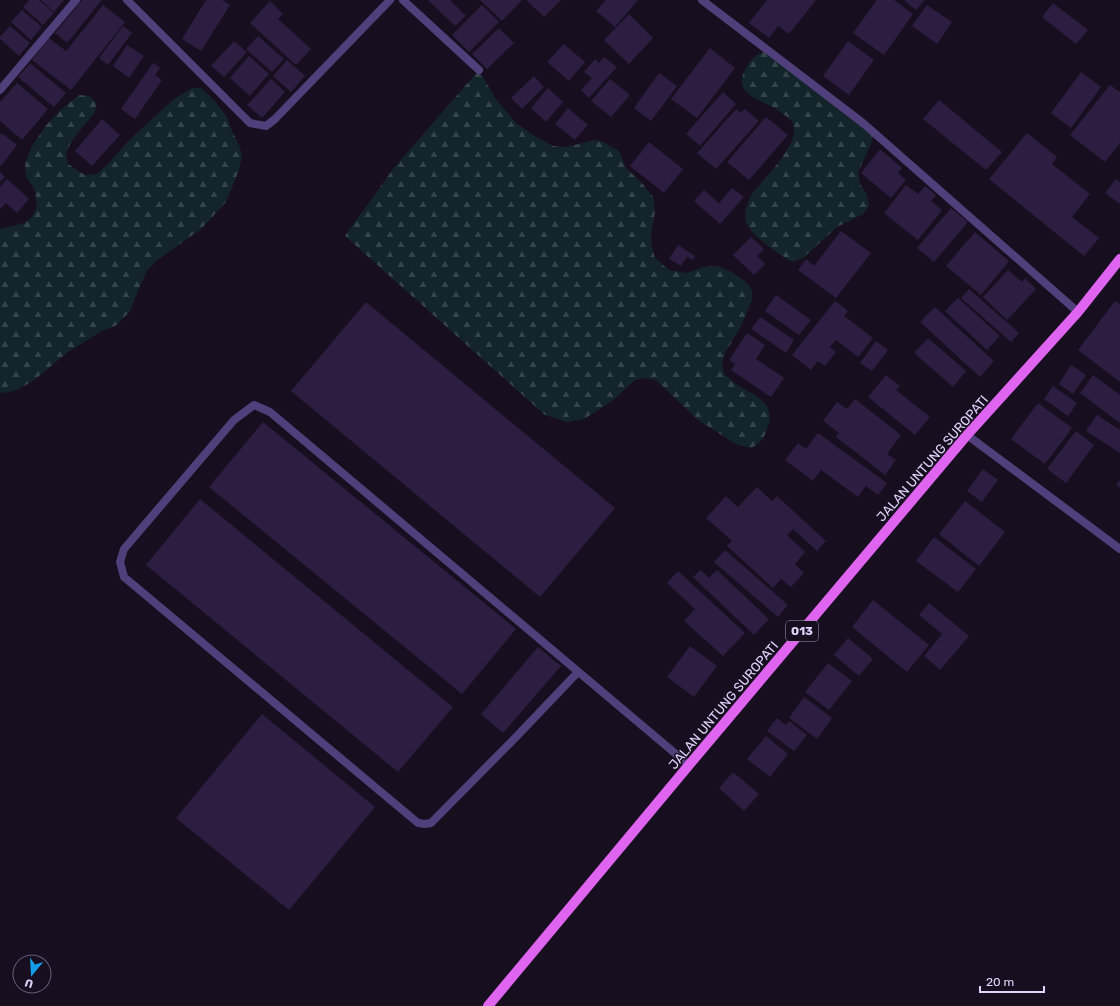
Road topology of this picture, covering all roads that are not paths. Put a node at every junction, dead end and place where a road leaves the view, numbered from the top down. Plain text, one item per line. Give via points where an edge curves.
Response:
1 (76, 0) edge
2 (127, 0) edge
3 (390, 0) edge
4 (403, 0) edge
5 (702, 0) edge
6 (479, 70) dead end
7 (0, 90) edge
8 (1120, 259) edge
9 (1078, 312) junction
10 (967, 435) junction
11 (1120, 549) edge
12 (578, 672) junction
13 (689, 765) junction
14 (488, 1006) edge

1 - 7 street
2 - 3 street via 250,123 266,126
4 - 6 street
5 - 9 street via 863,123
8 - 9 main road, JALAN UNTUNG SUROPATI / 013
9 - 10 main road, JALAN UNTUNG SUROPATI / 013
10 - 11 street
10 - 13 main road, JALAN UNTUNG SUROPATI / 013
12 - 12 street via 270,412 254,405 234,420 124,549 120,562 124,577 418,823 431,822
12 - 13 street
13 - 14 main road, JALAN UNTUNG SUROPATI / 013

